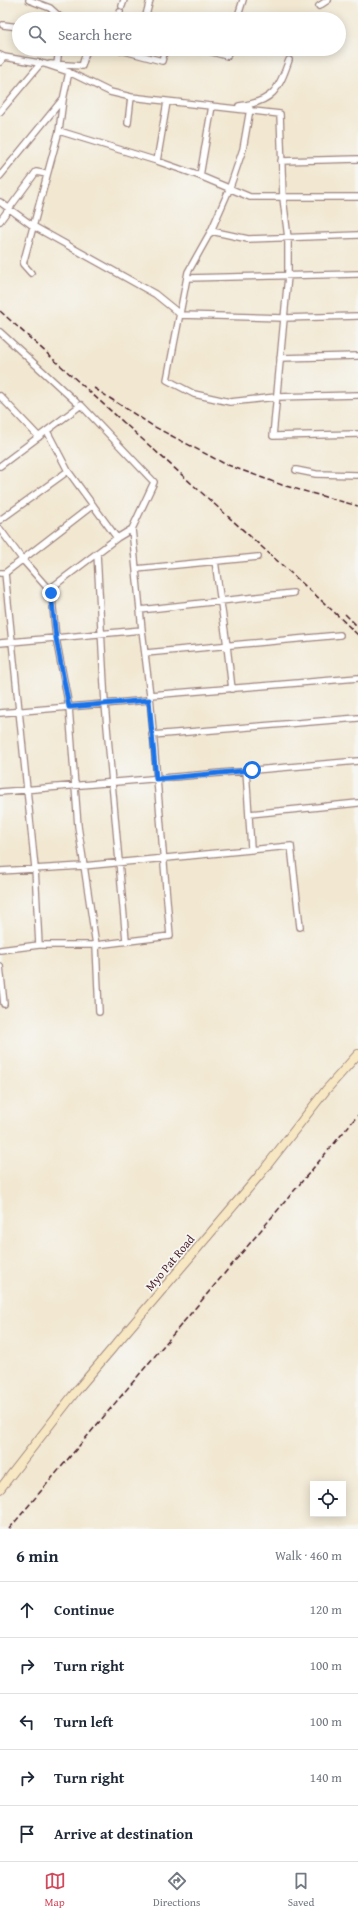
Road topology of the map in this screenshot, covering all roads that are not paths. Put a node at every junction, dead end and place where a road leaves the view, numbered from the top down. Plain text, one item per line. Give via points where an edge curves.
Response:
1 (29, 0) edge
2 (150, 0) edge
3 (243, 0) edge
4 (328, 0) edge
5 (319, 6) dead end
6 (54, 12) edge
7 (147, 12) edge
8 (239, 12) edge
9 (3, 24) dead end
10 (12, 26) edge
11 (58, 56) edge
12 (85, 56) edge
13 (149, 56) edge
14 (163, 56) edge
15 (1, 58) edge
16 (290, 60) dead end
17 (43, 64) junction
18 (57, 64) junction
19 (69, 72) junction
20 (131, 97) junction
21 (63, 100) junction
22 (167, 102) junction
23 (212, 106) junction
24 (236, 109) junction
25 (250, 109) junction
26 (0, 112) edge
27 (128, 123) dead end
28 (59, 131) junction
29 (358, 159) edge
30 (157, 161) junction
31 (281, 161) junction
32 (47, 174) junction
33 (0, 176) edge
34 (200, 176) junction
35 (229, 190) junction
36 (358, 197) edge
37 (283, 198) junction
38 (0, 202) edge
39 (10, 210) junction
40 (0, 221) edge
41 (33, 226) junction
42 (211, 231) junction
43 (358, 235) edge
44 (288, 238) junction
45 (31, 273) dead end
46 (358, 274) edge
47 (288, 276) junction
48 (187, 278) junction
49 (180, 315) junction
50 (358, 316) edge
51 (283, 318) junction
52 (0, 332) edge
53 (358, 356) edge
54 (280, 358) junction
55 (358, 395) edge
56 (0, 396) edge
57 (276, 397) junction
58 (76, 402) dead end
59 (47, 431) junction
60 (358, 434) edge
61 (39, 437) junction
62 (0, 466) edge
63 (296, 470) dead end
64 (68, 471) junction
65 (358, 475) edge
66 (93, 505) junction
67 (0, 520) edge
68 (0, 528) edge
69 (132, 529) junction
70 (117, 538) junction
71 (97, 553) junction
72 (258, 557) dead end
73 (22, 559) junction
74 (215, 561) junction
75 (136, 569) junction
76 (2, 573) edge
77 (51, 593) junction
78 (293, 593) dead end
79 (220, 601) junction
80 (140, 610) junction
81 (142, 630) junction
82 (100, 634) junction
83 (340, 635) dead end
84 (56, 638) junction
85 (12, 642) junction
86 (0, 643) edge
87 (228, 646) junction
88 (146, 654) junction
89 (358, 678) edge
90 (232, 689) junction
91 (149, 697) junction
92 (105, 704) junction
93 (69, 707) junction
94 (18, 711) junction
95 (0, 712) edge
96 (358, 718) edge
97 (152, 735) junction
98 (358, 761) edge
99 (246, 770) junction
100 (156, 779) junction
101 (111, 782) junction
102 (75, 786) junction
103 (26, 790) junction
104 (0, 792) edge
105 (358, 803) edge
106 (250, 814) junction
107 (251, 848) junction
108 (162, 858) junction
109 (119, 862) junction
110 (83, 866) junction
111 (35, 868) junction
112 (0, 871) edge
113 (300, 926) dead end
114 (126, 940) junction
115 (39, 945) junction
116 (96, 945) junction
117 (0, 950) edge
118 (0, 966) edge
119 (4, 1004) dead end
120 (99, 1012) dead end
121 (358, 1054) edge
122 (0, 1489) edge

1 - 6 street
2 - 7 street
3 - 8 street
4 - 5 street
9 - 10 street
11 - 18 street
12 - 18 street via 82,66
13 - 14 street via 162,60
15 - 17 street
16 - 24 street via 276,92 264,100
17 - 18 street
17 - 19 street
17 - 26 street
19 - 20 street via 110,92
19 - 21 street
20 - 22 street
20 - 27 street
21 - 28 street
21 - 33 street
22 - 23 street
22 - 30 street
23 - 24 street
23 - 34 street
24 - 25 street
25 - 31 street via 280,114
25 - 35 street via 243,149
28 - 30 street
28 - 32 street
29 - 31 street
30 - 34 street
31 - 37 street
32 - 39 street via 36,172
32 - 41 street
34 - 35 street
35 - 37 street via 250,197
35 - 42 street
36 - 37 street
37 - 44 street
38 - 39 street
39 - 40 street
39 - 41 street
41 - 45 street via 23,264
41 - 49 street via 155,294
42 - 44 street via 248,239
42 - 48 street
43 - 44 street
44 - 47 street
46 - 47 street
47 - 48 street
47 - 51 street
48 - 49 street
49 - 51 street
49 - 57 street via 167,380 194,394 230,402
50 - 51 street
51 - 54 street
52 - 58 street
53 - 54 street
54 - 57 street
55 - 57 street
56 - 61 street
57 - 60 street via 273,436
59 - 61 street
59 - 64 street
59 - 69 street via 81,405 154,482
61 - 62 street
63 - 65 street via 316,474
64 - 66 street
64 - 67 street
66 - 70 street
66 - 73 street
68 - 73 street
69 - 70 street
69 - 75 street
70 - 71 street
71 - 77 street via 51,588
71 - 82 street
72 - 74 street
73 - 76 street
73 - 77 street
74 - 75 street
74 - 79 street
75 - 80 street
76 - 85 street
77 - 84 street
78 - 79 street
79 - 80 street
79 - 87 street
80 - 81 street
81 - 82 street
81 - 88 street
82 - 84 street
82 - 92 street
83 - 87 street
84 - 85 street
84 - 93 street
85 - 86 street
85 - 94 street
87 - 88 street
87 - 90 street
88 - 91 street
89 - 90 street
90 - 91 street
91 - 92 street
91 - 97 street
92 - 93 street
92 - 101 street
93 - 94 street
93 - 102 street
94 - 95 street
94 - 103 street
96 - 97 street
97 - 100 street
98 - 99 street
99 - 100 street
99 - 106 street
100 - 101 street
100 - 108 street
101 - 102 street
101 - 109 street
102 - 103 street
102 - 110 street
103 - 104 street
103 - 111 street
105 - 106 street
106 - 107 street
107 - 108 street
107 - 113 street via 291,846
108 - 109 street
108 - 114 street via 170,936
109 - 110 street
109 - 114 street
110 - 111 street
110 - 116 street
111 - 112 street
111 - 115 street
114 - 116 street
115 - 116 street
115 - 117 street
116 - 120 street
118 - 119 street
121 - 122 main road, Myo Pat Road via 326,1090 258,1177 77,1390

